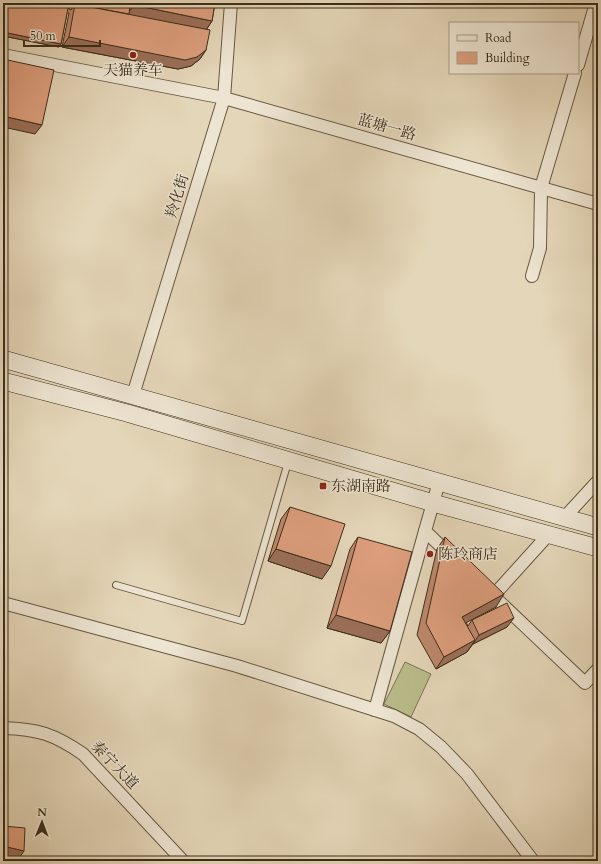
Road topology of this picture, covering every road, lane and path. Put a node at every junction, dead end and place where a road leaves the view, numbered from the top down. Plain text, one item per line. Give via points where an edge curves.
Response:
1 (231, 3) edge
2 (596, 3) edge
3 (3, 55) edge
4 (579, 62) edge
5 (576, 74) edge
6 (224, 98) junction
7 (541, 188) junction
8 (598, 204) edge
9 (532, 276) dead end
10 (3, 359) edge
11 (3, 381) edge
12 (132, 395) junction
13 (289, 460) junction
14 (598, 481) edge
15 (439, 482) junction
16 (433, 503) junction
17 (565, 517) junction
18 (598, 527) edge
19 (425, 531) junction
20 (549, 534) junction
21 (598, 548) edge
22 (459, 563) edge
23 (116, 585) dead end
24 (482, 585) edge
25 (493, 596) junction
26 (3, 604) edge
27 (598, 669) edge
28 (375, 710) junction
29 (3, 728) edge
30 (183, 861) edge
31 (533, 861) edge

1 - 6 street, 羚化街
2 - 4 street
3 - 6 street, 蓝塘一路
5 - 7 street
6 - 7 street, 蓝塘一路
6 - 12 street, 羚化街
7 - 8 street, 蓝塘一路
7 - 9 street via 540,248
10 - 12 main road
11 - 13 main road via 127,413
12 - 15 main road
13 - 16 main road
13 - 23 lane via 242,621
14 - 17 street
15 - 16 street
15 - 17 main road
16 - 19 street
16 - 20 main road
17 - 18 main road
19 - 22 street
19 - 28 street
20 - 21 main road
20 - 25 street
24 - 25 street
25 - 27 street via 585,683
26 - 28 street via 237,666
28 - 31 street via 394,716 419,729 441,748 467,774
29 - 30 street, 秦宁大道 via 45,733 63,740 83,754

